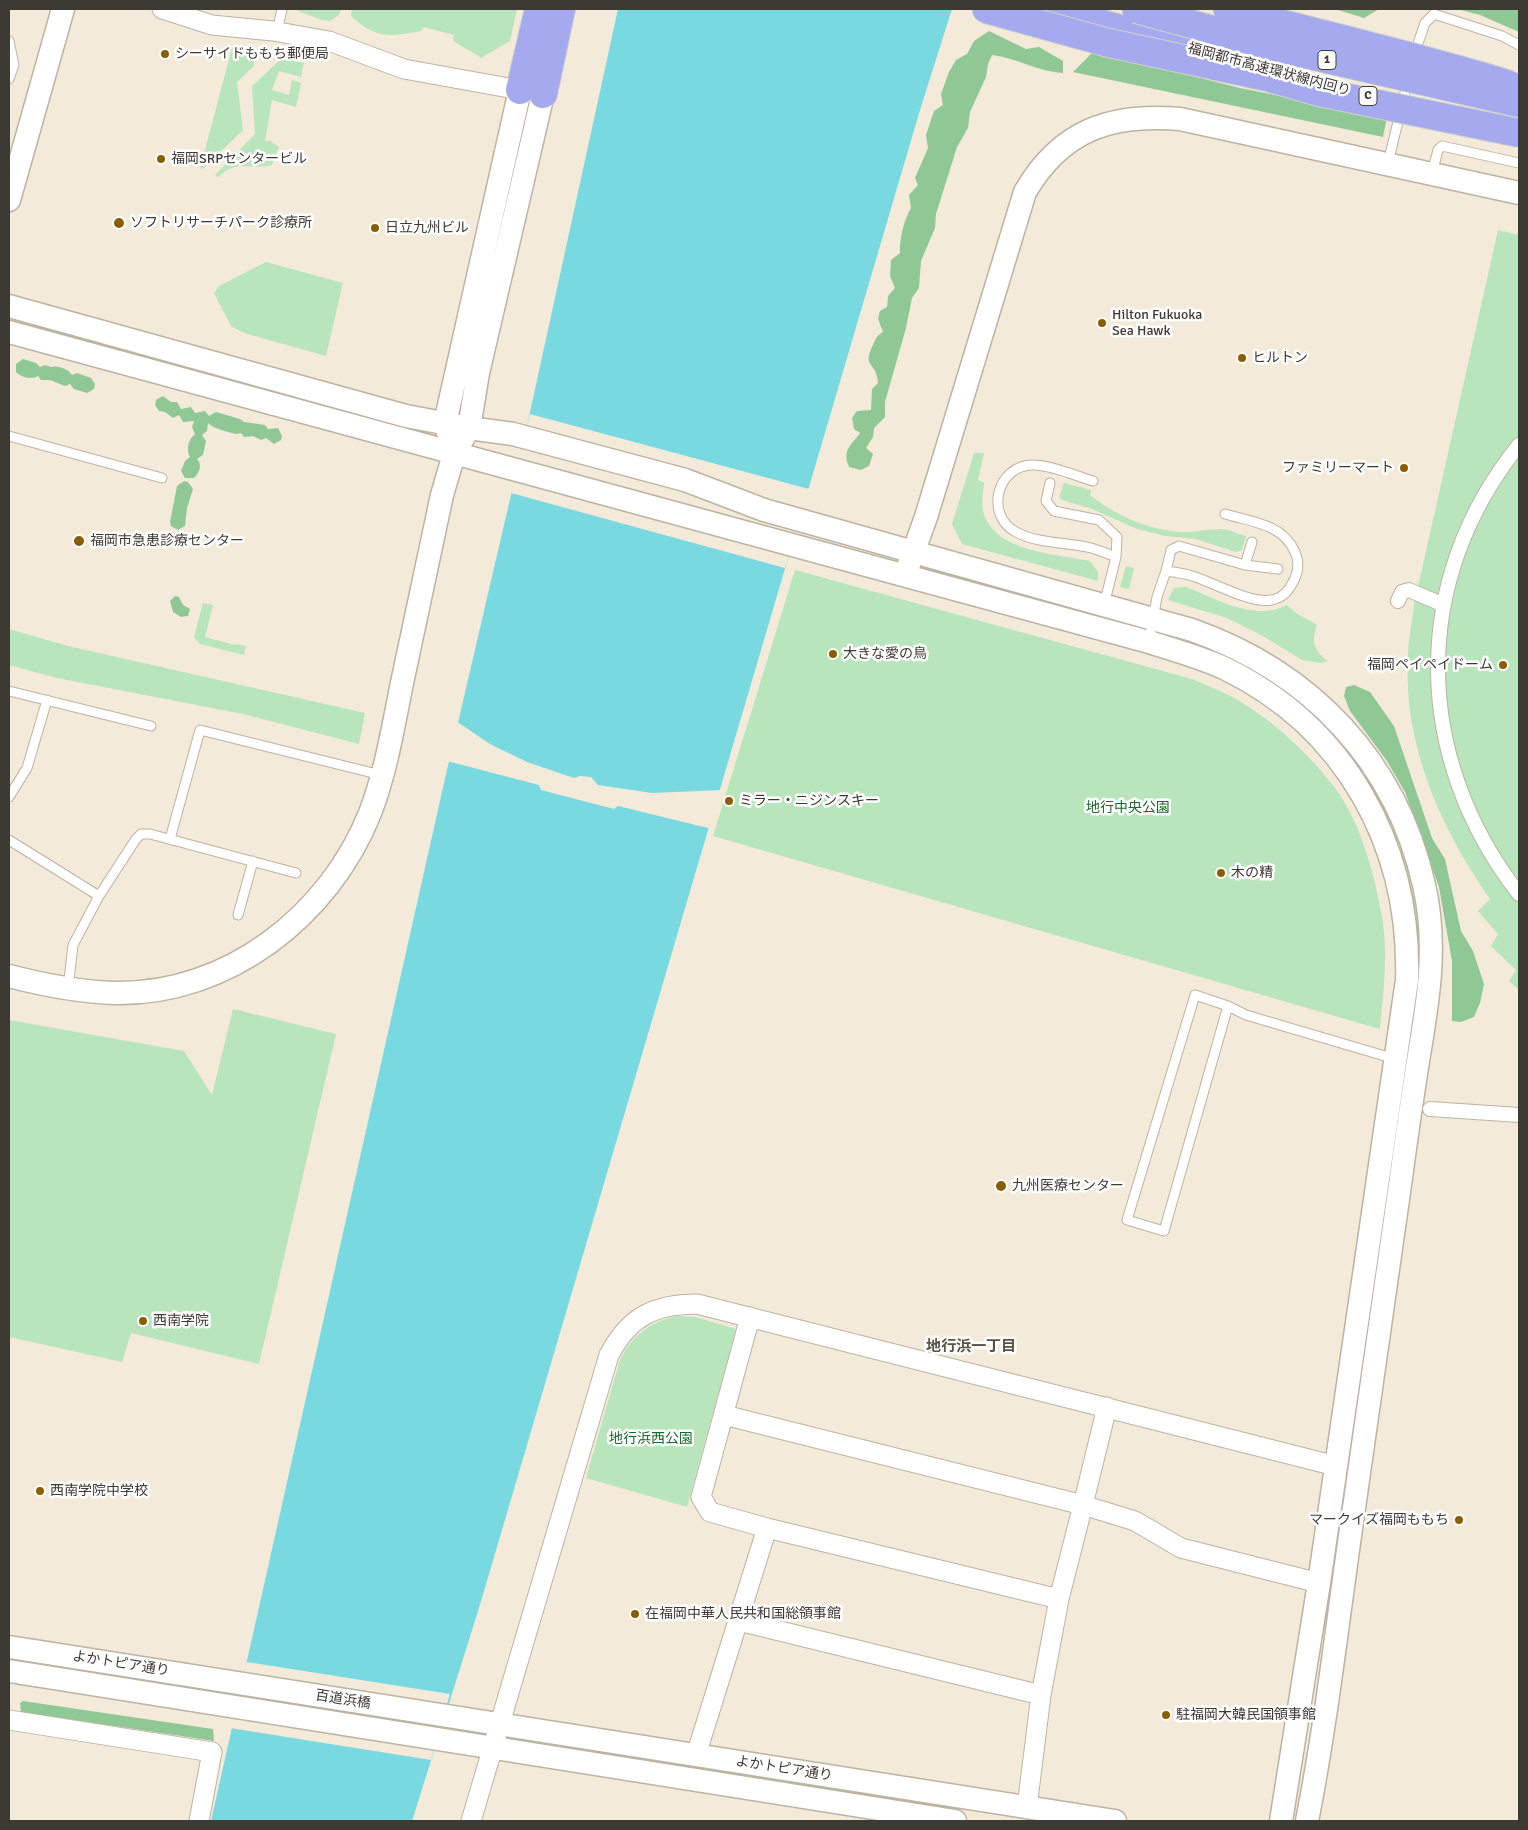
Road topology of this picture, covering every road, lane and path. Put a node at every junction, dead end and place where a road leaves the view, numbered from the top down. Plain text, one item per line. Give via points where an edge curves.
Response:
1 (63, 9) edge
2 (162, 9) edge
3 (282, 9) edge
4 (539, 9) edge
5 (562, 9) edge
6 (986, 9) edge
7 (1049, 9) edge
8 (1136, 9) edge
9 (1227, 9) edge
10 (1270, 9) edge
11 (277, 32) junction
12 (9, 41) edge
13 (1519, 45) edge
14 (9, 79) edge
15 (1519, 87) edge
16 (532, 92) junction
17 (1519, 103) edge
18 (1519, 129) edge
19 (1519, 133) edge
20 (1519, 163) edge
21 (1388, 164) junction
22 (1432, 174) junction
23 (1519, 193) edge
24 (9, 200) edge
25 (9, 306) edge
26 (9, 332) edge
27 (445, 423) junction
28 (469, 428) junction
29 (9, 436) edge
30 (1519, 445) edge
31 (454, 454) junction
32 (162, 478) dead end
33 (1093, 481) dead end
34 (1050, 483) dead end
35 (1225, 514) dead end
36 (1252, 542) dead end
37 (914, 553) junction
38 (1116, 557) junction
39 (1245, 565) junction
40 (1278, 569) dead end
41 (1166, 571) junction
42 (905, 575) junction
43 (1398, 601) dead end
44 (1444, 605) junction
45 (1101, 616) junction
46 (1153, 618) junction
47 (1149, 642) junction
48 (9, 691) edge
49 (47, 700) junction
50 (151, 726) dead end
51 (383, 776) junction
52 (9, 797) edge
53 (170, 839) junction
54 (9, 840) edge
55 (253, 861) junction
56 (296, 873) dead end
57 (1519, 894) edge
58 (99, 896) junction
59 (238, 915) dead end
60 (9, 976) edge
61 (68, 989) junction
62 (1228, 1006) junction
63 (1407, 1061) junction
64 (1430, 1109) dead end
65 (1519, 1115) edge
66 (750, 1317) junction
67 (1106, 1407) junction
68 (724, 1415) junction
69 (1336, 1466) junction
70 (1083, 1505) junction
71 (767, 1528) junction
72 (1319, 1583) junction
73 (1058, 1598) junction
74 (739, 1621) junction
75 (9, 1647) edge
76 (9, 1671) edge
77 (233, 1682) joint
78 (1041, 1695) junction
79 (226, 1706) joint
80 (452, 1718) joint
81 (9, 1720) edge
82 (501, 1725) junction
83 (438, 1740) joint
84 (492, 1748) junction
85 (696, 1755) junction
86 (1027, 1807) junction
87 (910, 1818) edge
88 (199, 1821) edge
89 (471, 1821) edge
90 (955, 1821) edge
91 (1115, 1821) edge
92 (1281, 1821) edge
93 (1307, 1821) edge

1 - 24 street
2 - 11 street via 212,25
3 - 11 lane
4 - 16 highway
5 - 16 highway
6 - 19 highway, bridge via 1109,43 1267,77 1338,96
7 - 18 highway, 福岡都市高速環状線内回り / C via 1320,85
8 - 17 highway, 1, bridge via 1279,48
9 - 15 highway, bridge
10 - 15 highway, bridge via 1449,55
11 - 16 street via 329,41 404,69
12 - 14 lane via 14,65
13 - 21 lane via 1502,36 1434,14 1419,36
16 - 27 street
16 - 28 street
20 - 22 lane via 1442,146
21 - 22 street
21 - 37 street via 1180,119 1149,116 1101,125 1055,152 1037,171 1022,199
22 - 23 street
25 - 27 street via 406,416
26 - 31 street
27 - 28 street
27 - 31 street
28 - 31 street
28 - 37 street via 514,434 685,480 764,510
29 - 32 lane
30 - 44 street via 1492,482 1467,529
31 - 42 street
31 - 51 street via 442,495
33 - 38 lane via 1034,465 1019,468 998,490 1000,514 1015,532 1092,548
34 - 38 lane via 1046,501 1054,511 1099,520 1117,537
35 - 41 lane via 1276,529 1292,544 1298,561 1293,582 1281,598 1270,601 1253,599 1190,575
36 - 39 lane
37 - 42 street
37 - 45 street
38 - 45 lane
39 - 40 lane
39 - 41 lane via 1179,546 1172,550
41 - 46 lane
42 - 45 street
43 - 44 street via 1402,592 1409,590
44 - 57 street via 1438,671 1446,746 1474,826 1498,867
45 - 46 street
45 - 47 street
46 - 47 lane
46 - 63 street via 1219,640 1254,656 1290,679 1339,722 1366,756 1397,806 1414,847 1431,928 1431,984
47 - 63 street via 1223,668 1277,700 1321,739 1362,793 1391,855 1401,894 1406,932
48 - 49 lane
49 - 50 lane
49 - 52 lane via 27,768
51 - 53 lane via 200,730
51 - 61 street via 369,815 344,864 310,909 270,943 217,972 163,988 115,993
53 - 55 lane
53 - 58 lane via 141,834
54 - 58 lane
55 - 56 lane
55 - 59 lane
58 - 61 lane via 73,945
60 - 61 street
62 - 62 lane via 1195,996 1128,1220 1164,1231
62 - 63 lane via 1246,1015
63 - 69 street
63 - 93 street via 1342,1599
64 - 65 street
66 - 67 street
66 - 68 street
66 - 82 street via 696,1304 664,1306 636,1320 616,1341 606,1365
67 - 69 street
67 - 70 street
68 - 70 street
68 - 71 street via 701,1497 710,1512
69 - 72 street
70 - 72 street via 1135,1521 1181,1548
70 - 73 street
71 - 73 street
71 - 74 street
72 - 92 street
73 - 78 street
74 - 78 street
74 - 85 street
75 - 77 street, よかトピア通り
76 - 79 street, よかトピア通り
77 - 80 street, 百道浜橋
78 - 86 street
79 - 83 street, 百道浜橋
80 - 82 street, よかトピア通り
81 - 88 street via 212,1752
82 - 84 street
82 - 85 street, よかトピア通り
83 - 84 street, よかトピア通り
84 - 87 street, よかトピア通り
84 - 89 street
85 - 86 street, よかトピア通り
86 - 91 street, よかトピア通り
87 - 90 street, よかトピア通り

